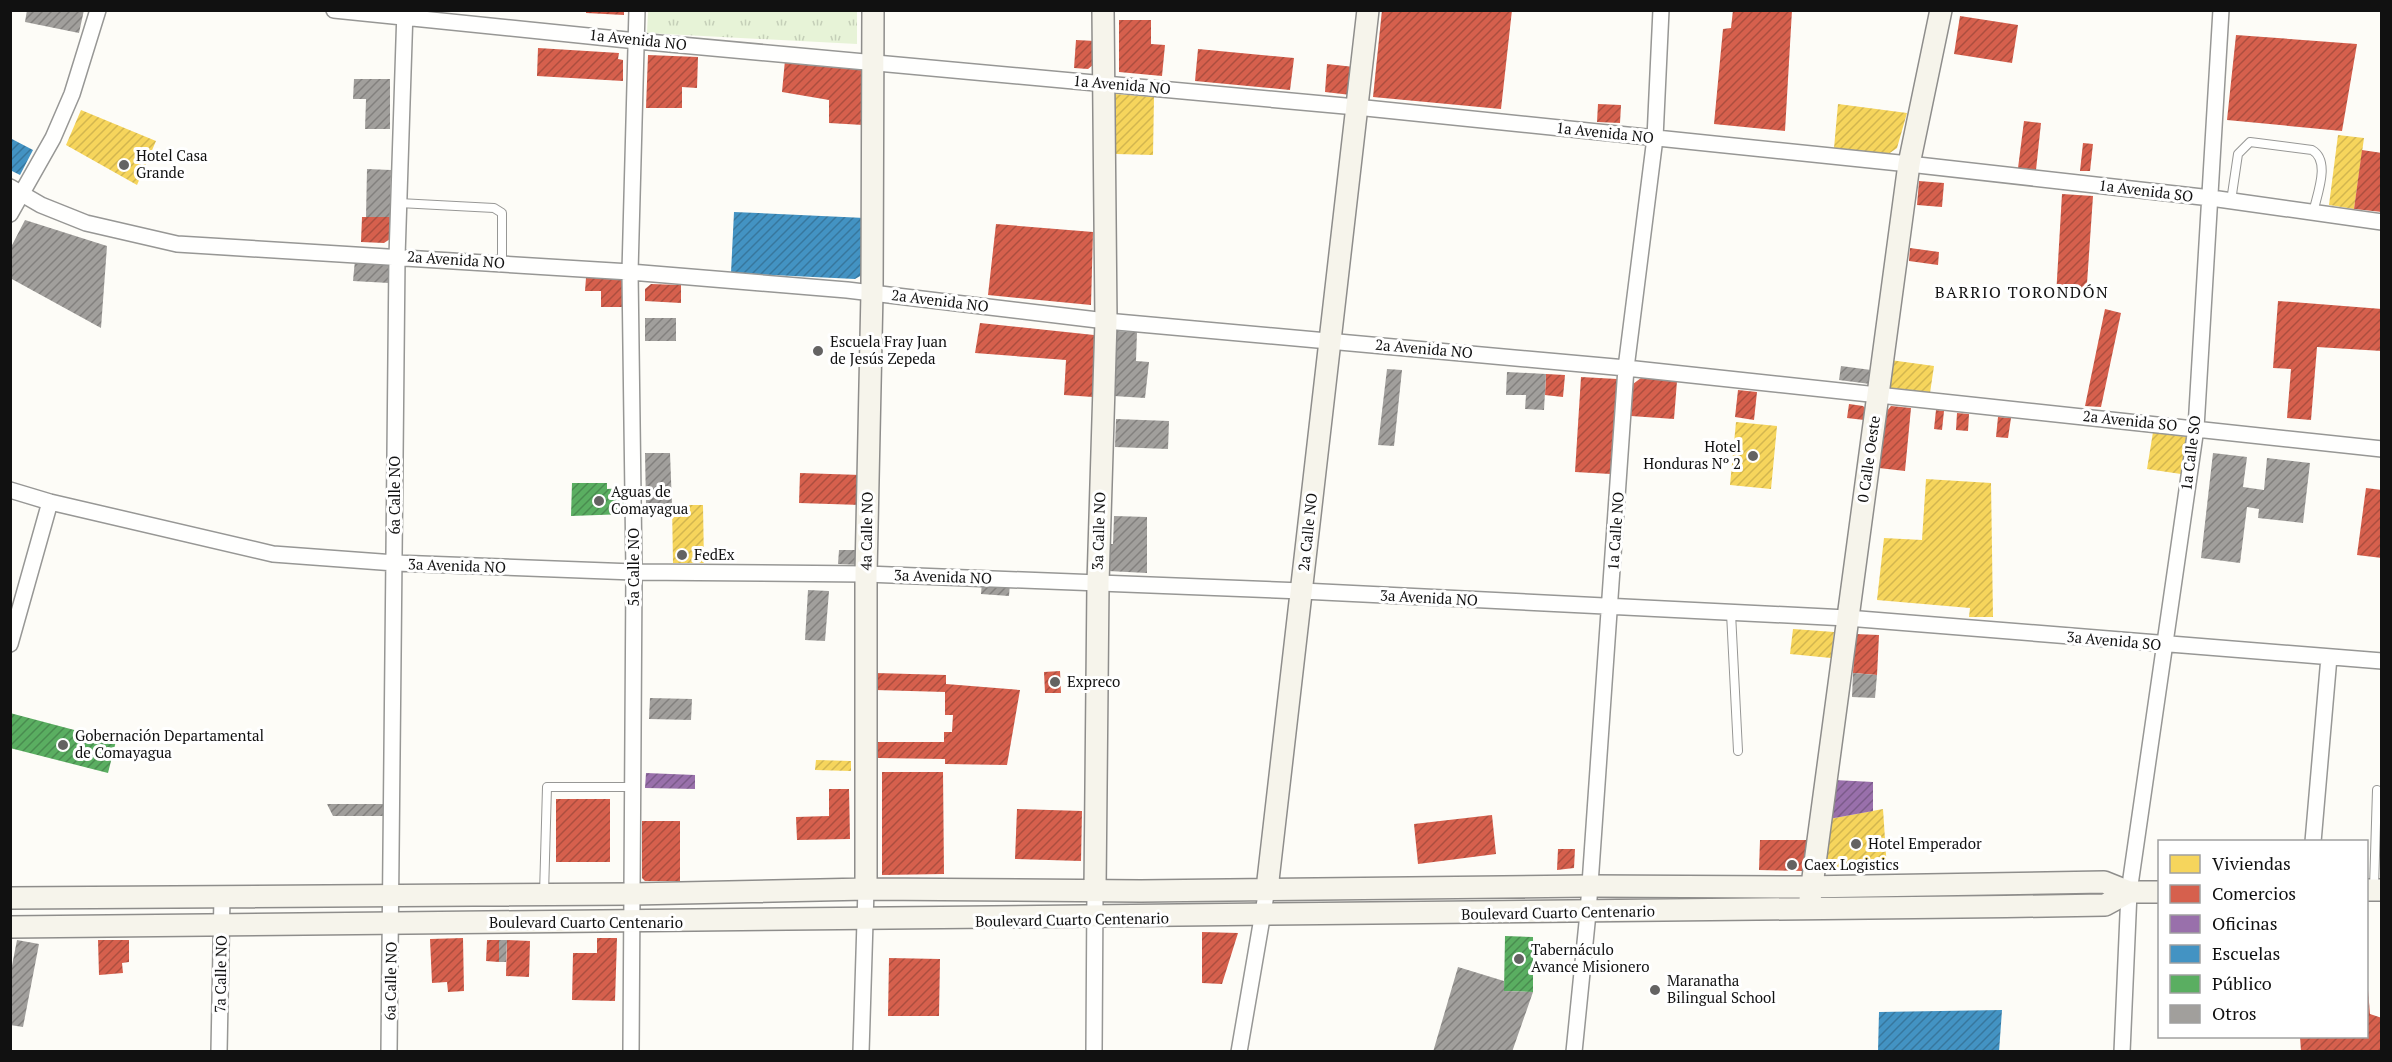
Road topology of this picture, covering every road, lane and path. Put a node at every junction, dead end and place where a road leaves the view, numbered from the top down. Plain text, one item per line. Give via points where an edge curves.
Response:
1 (98, 10) edge
2 (334, 10) edge
3 (637, 10) edge
4 (873, 10) edge
5 (1102, 10) edge
6 (1368, 10) edge
7 (1661, 10) edge
8 (1941, 10) edge
9 (2221, 10) edge
10 (405, 13) edge
11 (637, 41) junction
12 (873, 62) junction
13 (1103, 84) junction
14 (1356, 107) junction
15 (1655, 138) junction
16 (1909, 164) junction
17 (17, 191) edge
18 (2211, 198) junction
19 (2231, 201) junction
20 (399, 203) junction
21 (2313, 213) junction
22 (10, 214) edge
23 (2382, 222) edge
24 (397, 256) junction
25 (502, 263) junction
26 (630, 272) junction
27 (872, 292) junction
28 (1106, 321) junction
29 (1330, 340) junction
30 (1626, 368) junction
31 (1877, 396) junction
32 (2196, 428) junction
33 (2382, 448) edge
34 (10, 490) edge
35 (50, 502) junction
36 (395, 563) junction
37 (634, 572) junction
38 (866, 574) junction
39 (1098, 583) junction
40 (1302, 591) junction
41 (1611, 607) junction
42 (1731, 613) junction
43 (1847, 618) junction
44 (10, 644) edge
45 (2164, 645) junction
46 (2328, 657) junction
47 (2382, 661) edge
48 (1737, 751) dead end
49 (633, 787) junction
50 (2377, 790) dead end
51 (2313, 840) edge
52 (1590, 886) junction
53 (1812, 887) junction
54 (866, 889) junction
55 (1267, 889) junction
56 (1095, 890) junction
57 (2374, 890) edge
58 (2129, 892) junction
59 (2158, 892) edge
60 (633, 894) junction
61 (544, 895) junction
62 (392, 896) junction
63 (222, 897) junction
64 (10, 898) edge
65 (1809, 910) junction
66 (1588, 913) junction
67 (1264, 917) junction
68 (1094, 920) junction
69 (865, 921) junction
70 (631, 922) junction
71 (392, 924) junction
72 (221, 926) junction
73 (10, 927) edge
74 (219, 1052) edge
75 (389, 1052) edge
76 (631, 1052) edge
77 (861, 1052) edge
78 (1094, 1052) edge
79 (1239, 1052) edge
80 (1574, 1052) edge
81 (2121, 1052) edge

1 - 17 street via 72,94 53,138
2 - 10 street, 1a Avenida NO
3 - 11 street, 5a Calle NO
4 - 12 main road, 4a Calle NO
5 - 13 main road, 3a Calle NO
6 - 14 main road, 2a Calle NO
7 - 15 street, 1a Calle NO
8 - 16 main road, 0 Calle Oeste
9 - 18 street, 1a Calle SO
10 - 11 street, 1a Avenida NO
10 - 20 street, 6a Calle NO
11 - 12 street, 1a Avenida NO
11 - 26 street, 5a Calle NO
12 - 13 street, 1a Avenida NO
12 - 27 main road, 4a Calle NO
13 - 14 street, 1a Avenida NO
13 - 28 main road, 3a Calle NO
14 - 15 street, 1a Avenida NO
14 - 29 main road, 2a Calle NO
15 - 16 street, 1a Avenida NO
15 - 30 street, 1a Calle NO
16 - 18 street, 1a Avenida SO
16 - 31 main road, 0 Calle Oeste
17 - 22 street
17 - 24 street, 2a Avenida NO via 86,223 177,244
18 - 19 street, 1a Avenida SO
18 - 32 street, 1a Calle SO
19 - 21 street, 1a Avenida SO
19 - 21 lane via 2238,154 2250,141 2312,150 2323,164
20 - 24 street, 6a Calle NO
20 - 25 lane via 494,208 502,213
21 - 23 street, 1a Avenida SO
24 - 25 street, 2a Avenida NO
24 - 36 street, 6a Calle NO
25 - 26 street, 2a Avenida NO
26 - 27 street, 2a Avenida NO
26 - 37 street, 5a Calle NO
27 - 28 street, 2a Avenida NO
27 - 38 main road, 4a Calle NO
28 - 29 street, 2a Avenida NO
28 - 39 main road, 3a Calle NO
29 - 30 street, 2a Avenida NO
29 - 40 main road, 2a Calle NO
30 - 31 street, 2a Avenida NO
30 - 41 street, 1a Calle NO
31 - 32 street, 2a Avenida SO
31 - 43 main road, 0 Calle Oeste
32 - 33 street, 2a Avenida SO
32 - 45 street, 1a Calle SO
34 - 35 street, 3a Avenida NO
35 - 36 street, 3a Avenida NO via 273,554
35 - 44 street
36 - 37 street, 3a Avenida NO
36 - 62 street, 6a Calle NO
37 - 38 street, 3a Avenida NO
37 - 49 street, 5a Calle NO
38 - 39 street, 3a Avenida NO
38 - 54 main road, 4a Calle NO
39 - 40 street, 3a Avenida NO
39 - 56 main road, 3a Calle NO
40 - 41 street, 3a Avenida NO
40 - 55 main road, 2a Calle NO
41 - 42 street, 3a Avenida NO
41 - 52 street, 1a Calle NO
42 - 43 street, 3a Avenida NO
42 - 48 lane
43 - 45 street, 3a Avenida SO
43 - 53 main road, 0 Calle Oeste
45 - 46 street, 3a Avenida SO
45 - 58 street, 1a Calle SO
46 - 47 street, 3a Avenida SO
46 - 51 street
49 - 60 street, 5a Calle NO
49 - 61 lane via 547,787
50 - 57 lane
52 - 53 main road, Boulevard Cuarto Centenario
52 - 55 main road, Boulevard Cuarto Centenario
52 - 66 street, 1a Calle NO
53 - 58 main road, Boulevard Cuarto Centenario via 2104,882
53 - 65 main road, 0 Calle Oeste
54 - 56 main road, Boulevard Cuarto Centenario
54 - 60 main road, Boulevard Cuarto Centenario
54 - 69 street, 4a Calle NO
55 - 56 main road, Boulevard Cuarto Centenario
55 - 67 street, 2a Calle NO
56 - 68 street, 3a Calle NO
58 - 59 main road, Boulevard Cuarto Centenario
58 - 65 main road, Boulevard Cuarto Centenario via 2105,905
58 - 81 street, 1a Calle SO
60 - 61 main road, Boulevard Cuarto Centenario
60 - 70 street, 5a Calle NO
61 - 62 main road, Boulevard Cuarto Centenario
62 - 63 main road, Boulevard Cuarto Centenario
62 - 71 street, 6a Calle NO
63 - 64 main road, Boulevard Cuarto Centenario
63 - 72 street, 7a Calle NO
65 - 66 main road, Boulevard Cuarto Centenario
66 - 67 main road, Boulevard Cuarto Centenario
66 - 80 street, 1a Calle NO
67 - 68 main road, Boulevard Cuarto Centenario
67 - 79 street, 2a Calle NO
68 - 69 main road, Boulevard Cuarto Centenario
68 - 78 street, 3a Calle NO
69 - 70 main road, Boulevard Cuarto Centenario
69 - 77 street, 4a Calle NO
70 - 71 main road, Boulevard Cuarto Centenario
70 - 76 street, 5a Calle NO
71 - 72 main road, Boulevard Cuarto Centenario
71 - 75 street, 6a Calle NO
72 - 73 main road, Boulevard Cuarto Centenario
72 - 74 street, 7a Calle NO

